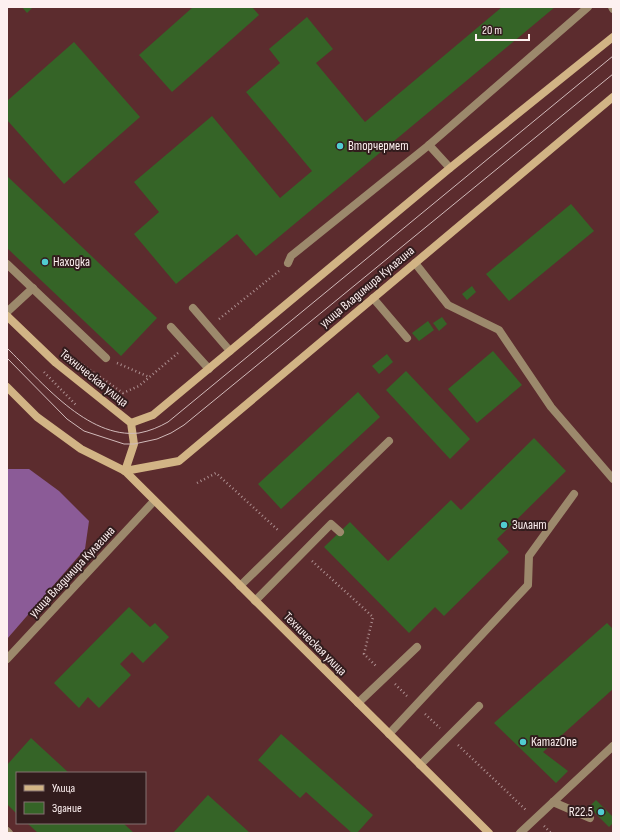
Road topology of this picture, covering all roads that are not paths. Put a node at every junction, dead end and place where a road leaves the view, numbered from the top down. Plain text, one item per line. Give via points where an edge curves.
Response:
1 (588, 7) edge
2 (613, 38) edge
3 (613, 97) edge
4 (429, 145) junction
5 (450, 168) junction
6 (288, 263) dead end
7 (415, 263) junction
8 (7, 264) edge
9 (32, 288) junction
10 (373, 298) junction
11 (193, 308) dead end
12 (7, 312) edge
13 (7, 316) edge
14 (171, 327) dead end
15 (407, 338) dead end
16 (230, 351) junction
17 (106, 358) road end
18 (209, 369) junction
19 (7, 387) edge
20 (131, 423) junction
21 (389, 441) dead end
22 (126, 471) junction
23 (613, 479) edge
24 (574, 494) dead end
25 (154, 501) junction
26 (340, 532) dead end
27 (240, 586) junction
28 (255, 601) junction
29 (417, 647) dead end
30 (7, 659) edge
31 (358, 703) junction
32 (479, 706) dead end
33 (389, 734) junction
34 (613, 746) edge
35 (420, 765) junction
36 (554, 802) junction
37 (590, 818) dead end
38 (487, 832) edge
39 (520, 833) edge

1 - 4 lane
2 - 5 main road
3 - 7 main road, улица Владимира Кулагина
4 - 5 lane
4 - 6 lane via 291,256
5 - 16 main road
7 - 10 main road, улица Владимира Кулагина
7 - 23 lane via 448,305 499,330 551,406
8 - 9 lane
9 - 12 lane
9 - 17 lane
10 - 15 lane
10 - 22 main road, улица Владимира Кулагина via 179,461
11 - 16 lane
13 - 20 main road, Техническая улица via 56,363
14 - 18 lane
16 - 18 main road
18 - 20 main road via 153,415
19 - 22 main road, Техническая улица via 37,417 81,449
20 - 22 main road, Техническая улица via 134,444
21 - 27 lane
22 - 25 main road, Техническая улица
24 - 33 lane via 529,556 528,585
25 - 27 main road, Техническая улица
25 - 30 lane, улица Владимира Кулагина
26 - 28 lane via 331,524
27 - 28 main road, Техническая улица
28 - 31 main road, Техническая улица
29 - 31 lane
31 - 33 main road, Техническая улица
32 - 35 lane
33 - 35 main road, Техническая улица
34 - 36 lane
35 - 38 main road, Техническая улица
36 - 37 lane
36 - 39 lane

